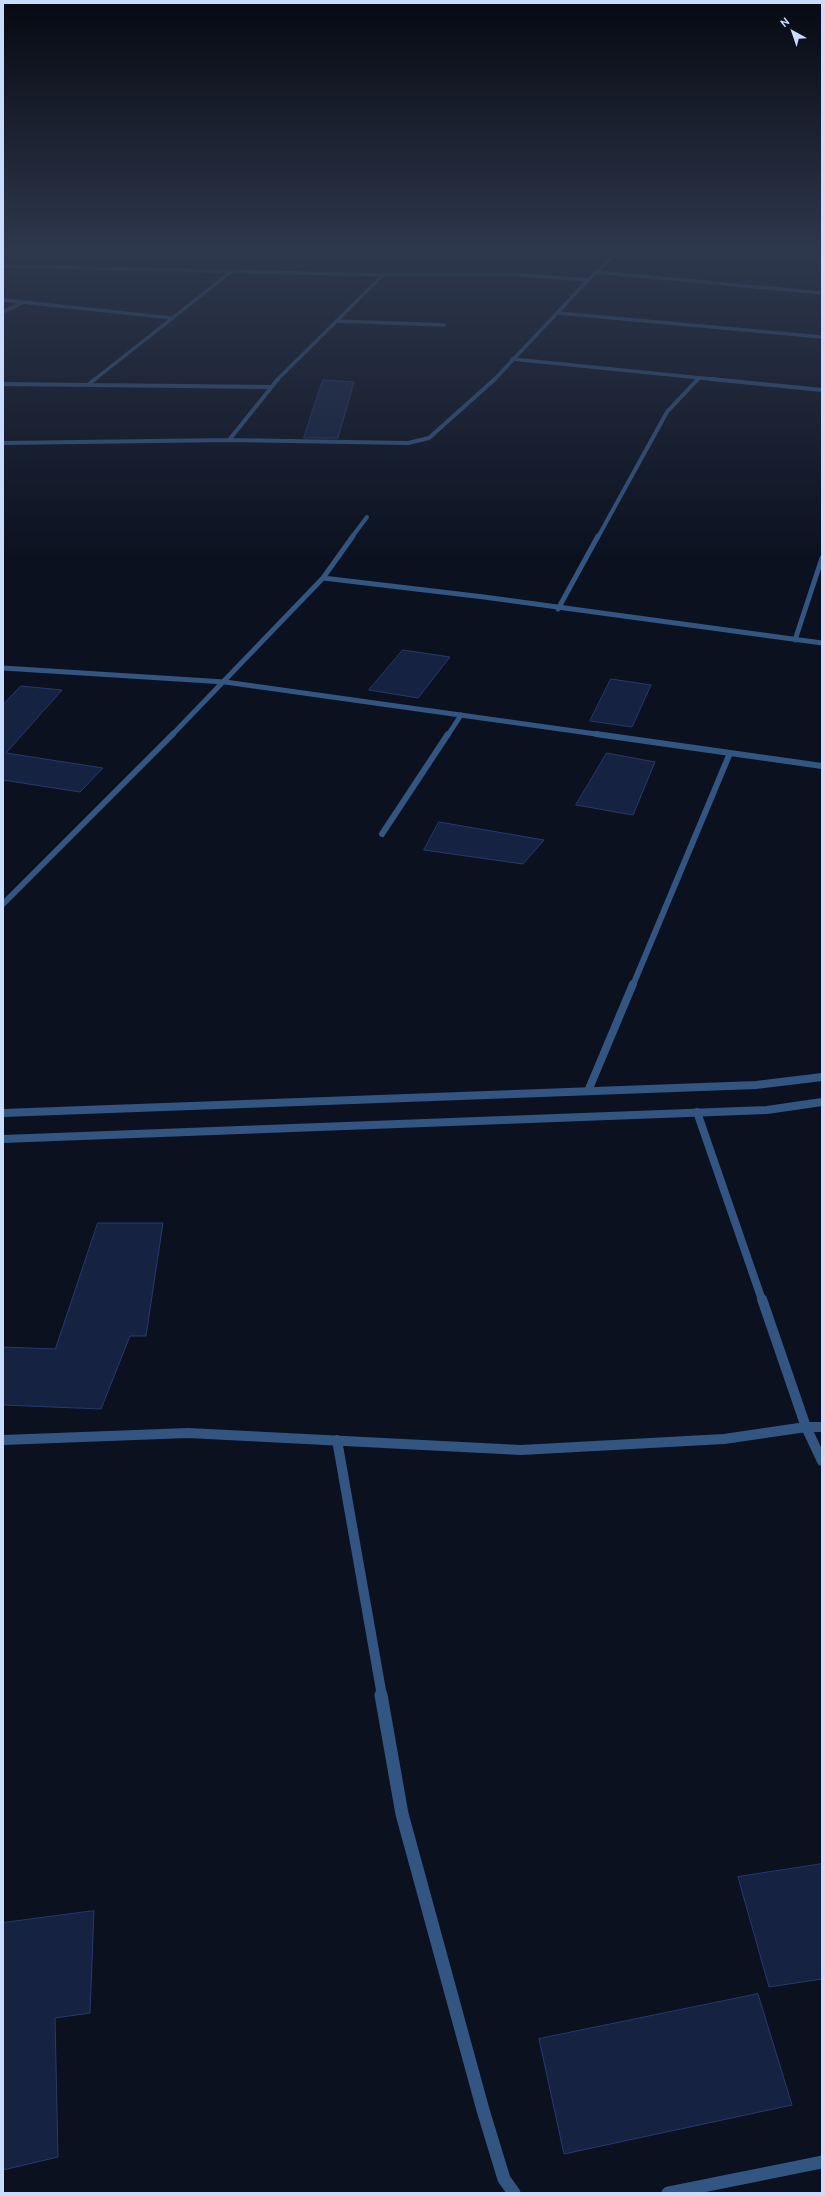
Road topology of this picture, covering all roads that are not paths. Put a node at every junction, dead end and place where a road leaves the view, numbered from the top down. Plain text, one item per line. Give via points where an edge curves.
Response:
1 (122, 357) edge
2 (299, 357) edge
3 (512, 359) joint
4 (699, 378) junction
5 (3, 384) edge
6 (89, 384) junction
7 (270, 386) junction
8 (822, 390) edge
9 (229, 440) junction
10 (3, 443) edge
11 (367, 517) dead end
12 (822, 558) edge
13 (323, 578) junction
14 (558, 609) junction
15 (795, 640) junction
16 (822, 643) edge
17 (3, 668) edge
18 (225, 682) junction
19 (461, 716) junction
20 (730, 753) junction
21 (822, 766) edge
22 (382, 834) dead end
23 (3, 904) edge
24 (822, 1077) edge
25 (588, 1091) junction
26 (822, 1102) edge
27 (697, 1112) junction
28 (3, 1113) edge
29 (3, 1139) edge
30 (806, 1427) junction
31 (822, 1427) edge
32 (3, 1440) edge
33 (337, 1440) junction
34 (822, 1461) edge
35 (822, 2162) edge
36 (514, 2193) edge
37 (668, 2193) edge

1 - 6 street
2 - 7 street
3 - 4 street
3 - 9 street via 490,385 429,438 420,442 408,444
4 - 8 street
4 - 14 street via 667,412
5 - 6 street
6 - 7 street
7 - 9 street
9 - 10 street
11 - 13 street
12 - 15 street
13 - 14 street via 484,597
13 - 18 street
14 - 15 street
15 - 16 street
17 - 18 street
18 - 19 street
18 - 23 street
19 - 20 street
19 - 22 street
20 - 21 street
20 - 25 street
24 - 25 street via 756,1085
25 - 28 street
26 - 27 street via 767,1110
27 - 29 street
27 - 30 street
30 - 31 street
30 - 33 street via 724,1439 521,1450
30 - 34 street
32 - 33 street via 188,1433
33 - 36 street via 402,1814 483,2110 504,2179
35 - 37 street

